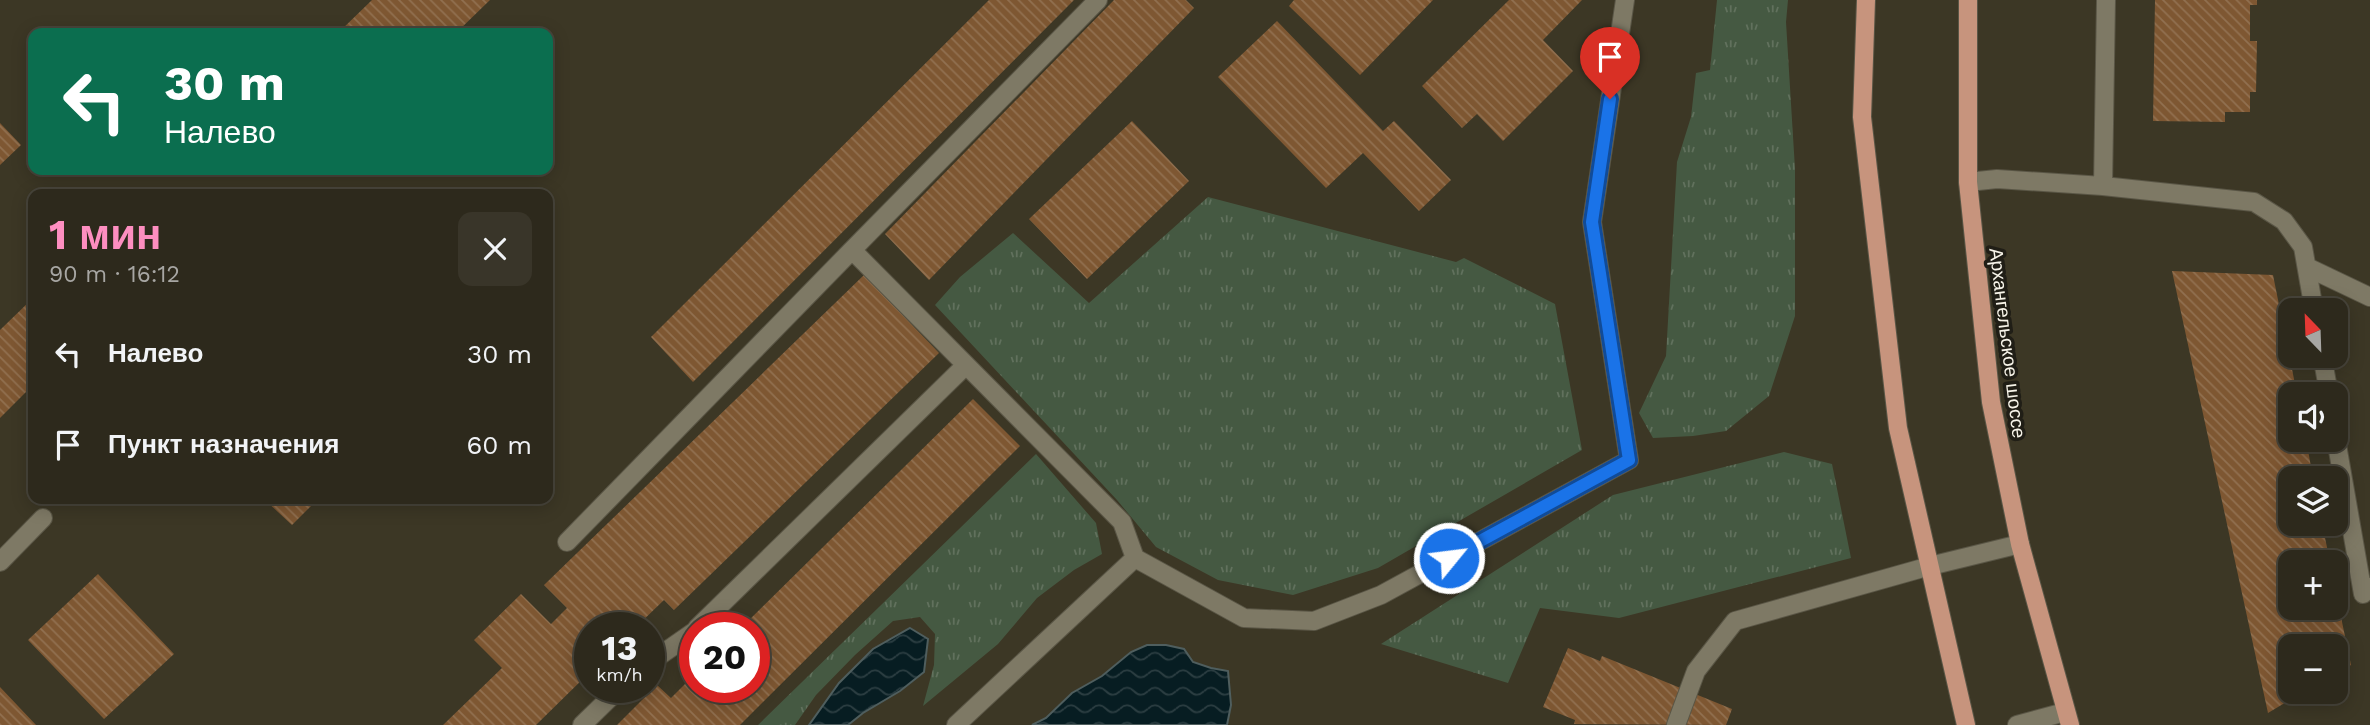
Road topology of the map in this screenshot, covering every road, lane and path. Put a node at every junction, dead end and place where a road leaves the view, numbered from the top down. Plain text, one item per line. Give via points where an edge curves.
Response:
1 (1098, 0) edge
2 (1625, 0) edge
3 (1866, 0) edge
4 (1968, 0) edge
5 (2106, 0) edge
6 (1968, 182) junction
7 (2103, 186) junction
8 (852, 250) junction
9 (2307, 267) junction
10 (2370, 297) edge
11 (2312, 298) edge
12 (966, 365) junction
13 (2338, 452) edge
14 (43, 518) dead end
15 (567, 542) dead end
16 (2020, 544) junction
17 (1135, 558) junction
18 (0, 562) edge
19 (1930, 566) junction
20 (2370, 587) edge
21 (713, 612) edge
22 (605, 703) edge
23 (2067, 719) edge
24 (582, 725) edge
25 (956, 725) edge
26 (1676, 725) edge
27 (1966, 725) edge
28 (2017, 725) edge

1 - 8 lane
2 - 17 lane via 1592,222 1629,460 1381,595 1314,621 1244,618
3 - 19 main road via 1862,117 1898,428
4 - 6 main road, Архангельское шоссе
5 - 7 lane
6 - 7 lane via 1997,179
6 - 16 main road, Архангельское шоссе via 1991,402
7 - 9 lane via 2254,202 2284,221 2303,247
8 - 12 lane
8 - 15 lane
9 - 10 lane
9 - 11 lane
12 - 17 lane via 1122,522
12 - 21 lane
13 - 20 lane via 2363,594
14 - 18 lane
16 - 19 lane
16 - 23 main road, Архангельское шоссе
17 - 25 lane
19 - 26 lane via 1735,621 1696,671
19 - 27 main road
22 - 24 lane
23 - 28 lane

